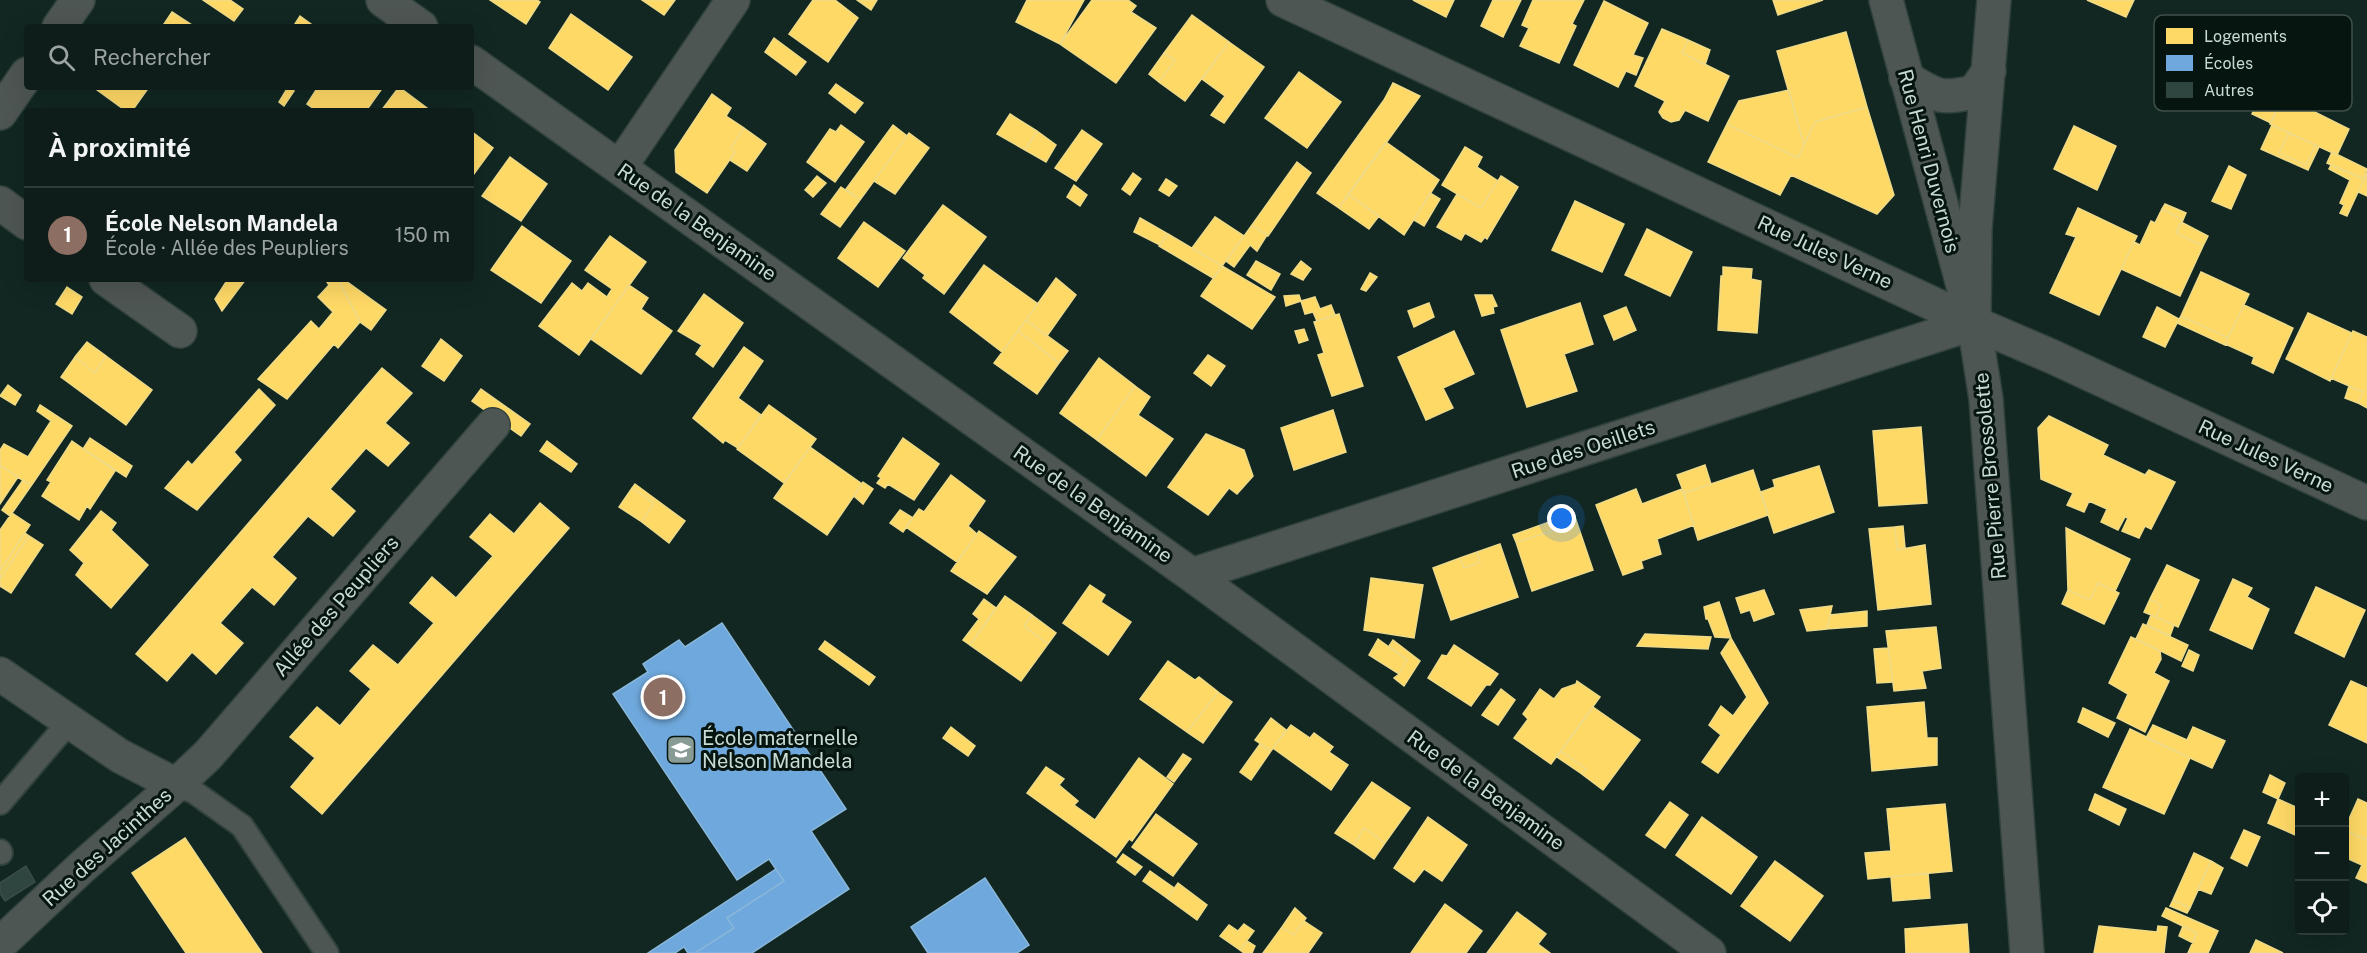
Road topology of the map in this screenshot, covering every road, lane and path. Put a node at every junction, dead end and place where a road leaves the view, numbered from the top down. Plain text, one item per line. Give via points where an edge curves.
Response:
1 (78, 0) edge
2 (383, 0) edge
3 (733, 0) edge
4 (1283, 0) edge
5 (1886, 0) edge
6 (1994, 0) edge
7 (61, 24) edge
8 (417, 24) edge
9 (474, 64) edge
10 (1989, 71) junction
11 (24, 78) edge
12 (1906, 78) junction
13 (0, 113) edge
14 (620, 167) junction
15 (0, 203) edge
16 (24, 221) edge
17 (110, 282) edge
18 (1974, 322) junction
19 (180, 331) dead end
20 (493, 425) dead end
21 (2367, 503) edge
22 (1192, 575) junction
23 (0, 674) edge
24 (69, 722) junction
25 (176, 785) junction
26 (0, 803) edge
27 (0, 945) edge
28 (327, 953) edge
29 (1709, 953) edge
30 (2027, 953) edge

1 - 7 street
2 - 8 street
3 - 14 street
4 - 18 street, Rue Jules Verne
5 - 12 street, Rue Henri Duvernois
6 - 10 street, Rue Pierre Brossolette
9 - 14 street, Rue de la Benjamine
10 - 12 street via 1974,92 1953,96 1935,95
10 - 18 street, Rue Pierre Brossolette via 1975,229
11 - 13 street
12 - 18 street, Rue Henri Duvernois
14 - 22 street, Rue de la Benjamine
15 - 16 street
17 - 19 street
18 - 21 street, Rue Jules Verne
18 - 22 street, Rue des Oeillets
18 - 30 street, Rue Pierre Brossolette via 1986,399
20 - 25 street, Allée des Peupliers via 208,755
22 - 29 street, Rue de la Benjamine
23 - 24 street, Rue des Jacinthes
24 - 25 street, Rue des Jacinthes via 120,756
24 - 26 lane
25 - 27 street, Rue des Jacinthes
25 - 28 lane via 194,792 242,826

